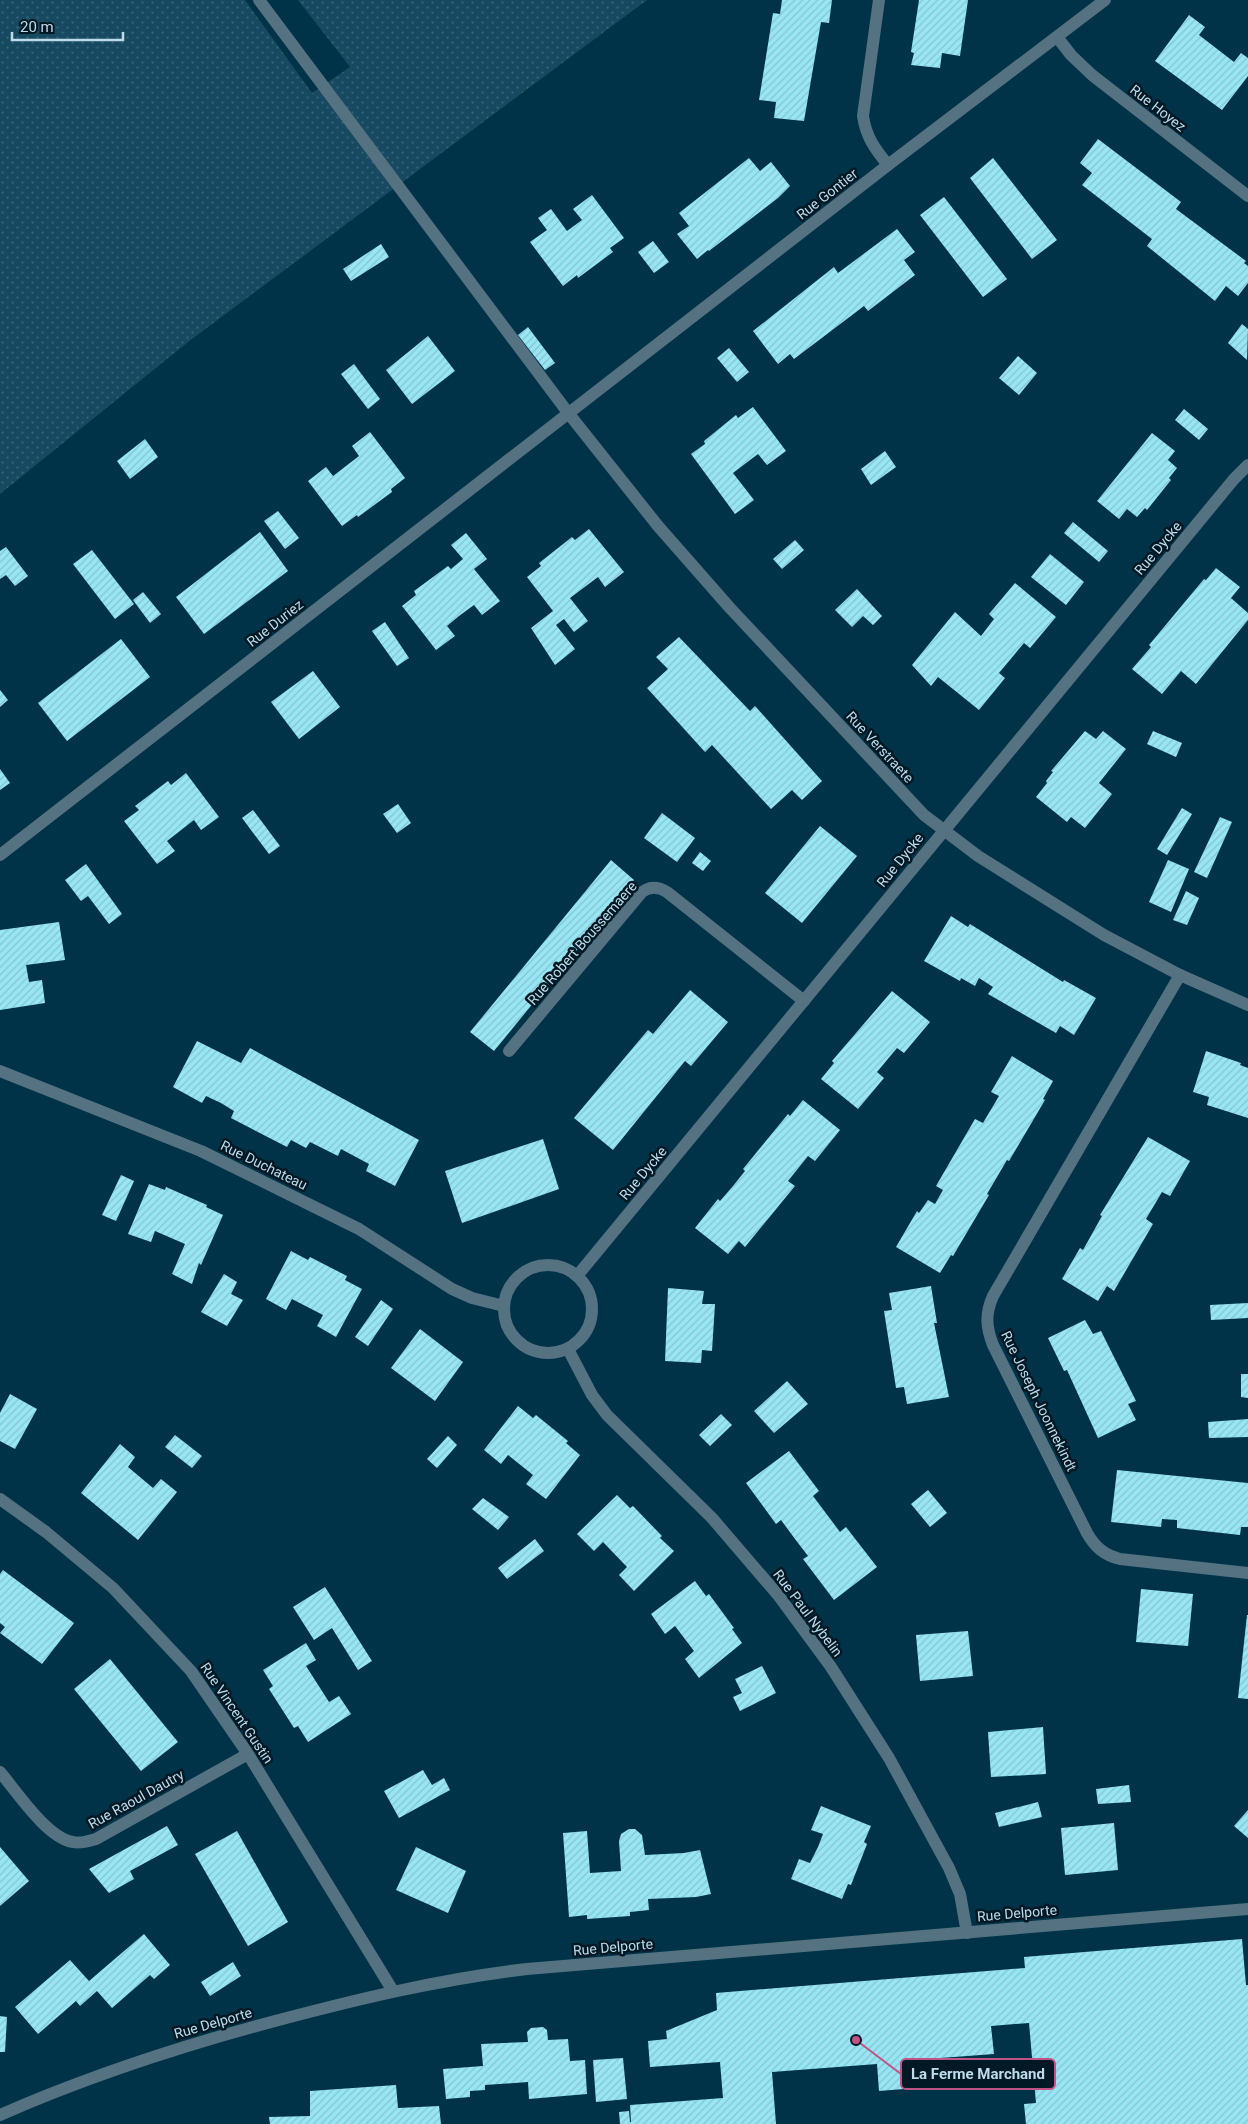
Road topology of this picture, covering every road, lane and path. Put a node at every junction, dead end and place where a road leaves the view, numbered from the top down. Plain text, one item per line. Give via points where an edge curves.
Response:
1 (259, 0) edge
2 (879, 0) edge
3 (1105, 0) edge
4 (1056, 37) junction
5 (888, 165) junction
6 (1248, 196) edge
7 (569, 414) junction
8 (1248, 465) edge
9 (944, 831) junction
10 (0, 855) edge
11 (1180, 975) junction
12 (804, 1001) junction
13 (1248, 1005) edge
14 (509, 1051) dead end
15 (0, 1071) edge
16 (577, 1276) junction
17 (504, 1306) junction
18 (568, 1349) junction
19 (0, 1499) edge
20 (1248, 1573) edge
21 (248, 1754) junction
22 (0, 1772) edge
23 (1248, 1909) edge
24 (967, 1933) junction
25 (393, 1991) junction
26 (0, 2115) edge

1 - 7 street, Rue Verstraete
2 - 5 street via 863,116 866,134
3 - 4 street, Rue Gontier
4 - 5 street, Rue Gontier
4 - 6 street, Rue Hoyez via 1092,75
5 - 7 street, Rue Gontier
7 - 9 street, Rue Verstraete via 709,585 904,794
7 - 10 street, Rue Duriez
8 - 9 street, Rue Dycke
9 - 11 street, Rue Verstraete via 1081,921
9 - 12 street, Rue Dycke
11 - 13 street, Rue Verstraete
11 - 20 street, Rue Joseph Joonnekindt via 993,1296 986,1315 987,1325 993,1345 1073,1506 1099,1550 1120,1559
12 - 14 street, Rue Robert Boussemaere via 667,892 649,888 642,892
12 - 16 street, Rue Dycke
15 - 17 street, Rue Duchateau via 201,1152 359,1229 452,1289
16 - 17 street via 556,1266 529,1270 512,1284
16 - 18 street via 589,1293 592,1315 584,1335
17 - 18 street via 508,1328 519,1342 545,1354
18 - 24 street, Rue Paul Nybelin via 606,1415 712,1518 778,1595 830,1667 885,1750 944,1860 960,1894
19 - 21 street, Rue Vincent Gustin via 87,1566 142,1618 191,1671
21 - 22 street, Rue Raoul Dautry via 96,1839 79,1843 63,1839 50,1830
21 - 25 street, Rue Vincent Gustin
23 - 24 street, Rue Delporte
24 - 25 street, Rue Delporte via 527,1969
25 - 26 street, Rue Delporte via 172,2050 101,2074

